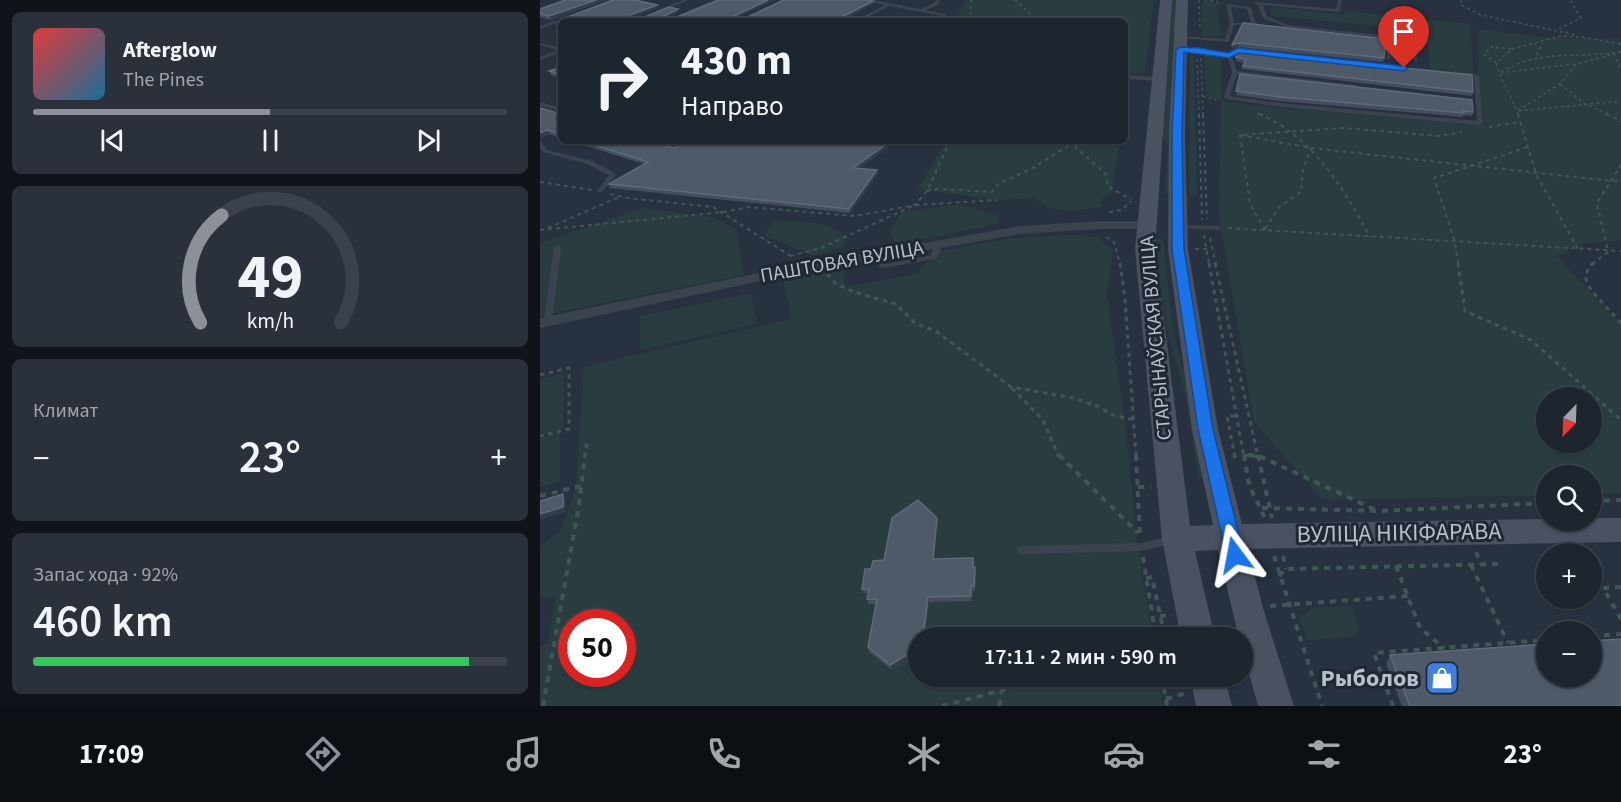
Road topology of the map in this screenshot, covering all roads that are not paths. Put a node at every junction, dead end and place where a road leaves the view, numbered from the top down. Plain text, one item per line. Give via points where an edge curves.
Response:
1 (687, 0) edge
2 (717, 0) edge
3 (785, 0) edge
4 (865, 0) edge
5 (938, 0) edge
6 (1166, 0) edge
7 (1182, 0) edge
8 (1225, 0) edge
9 (1340, 0) edge
10 (1249, 1) edge
11 (1260, 4) junction
12 (889, 5) junction
13 (920, 11) junction
14 (573, 16) edge
15 (568, 18) edge
16 (642, 18) edge
17 (674, 18) edge
18 (745, 18) edge
19 (863, 18) edge
20 (944, 18) edge
21 (558, 21) edge
22 (1232, 24) junction
23 (540, 28) edge
24 (1390, 42) junction
25 (540, 44) edge
26 (1192, 44) junction
27 (1214, 46) dead end
28 (558, 49) edge
29 (558, 51) edge
30 (1208, 51) junction
31 (1229, 55) junction
32 (540, 58) edge
33 (1389, 58) dead end
34 (1415, 61) dead end
35 (1357, 63) edge
36 (1235, 72) junction
37 (1452, 74) edge
38 (1128, 77) edge
39 (1158, 79) junction
40 (1362, 88) edge
41 (1467, 100) edge
42 (1478, 101) junction
43 (540, 104) edge
44 (558, 109) edge
45 (540, 144) edge
46 (600, 191) road end
47 (1146, 225) junction
48 (1176, 227) junction
49 (1218, 228) road end
50 (557, 248) dead end
51 (544, 322) edge
52 (1621, 530) edge
53 (1231, 537) junction
54 (1177, 539) junction
55 (1022, 550) dead end
56 (1196, 627) edge
57 (1210, 687) edge
58 (1214, 706) edge
59 (1276, 706) edge

1 - 16 lane
2 - 17 lane
3 - 18 lane
4 - 12 lane
5 - 13 lane
6 - 39 main road, СТАРЫНАЎСКАЯ ВУЛІЦА
7 - 26 main road, СТАРЫНАЎСКАЯ ВУЛІЦА
8 - 10 lane
9 - 11 lane via 1338,11
10 - 11 lane
11 - 24 lane via 1265,17 1287,26 1380,36
12 - 13 lane
12 - 19 lane
13 - 20 lane
14 - 15 lane
21 - 23 lane
22 - 22 lane via 1227,5 1249,8 1254,23
22 - 26 lane via 1227,41
24 - 33 lane
24 - 34 lane via 1414,45
25 - 28 lane
26 - 30 lane
26 - 48 main road, СТАРЫНАЎСКАЯ ВУЛІЦА
27 - 30 lane via 1209,45
29 - 32 lane
30 - 31 lane
31 - 35 lane via 1238,50
31 - 36 lane
36 - 40 lane
36 - 42 lane via 1227,97 1280,105 1480,123
37 - 42 lane via 1476,76
38 - 39 lane
39 - 47 main road, СТАРЫНАЎСКАЯ ВУЛІЦА
41 - 42 lane
43 - 44 lane
45 - 46 lane via 545,151 609,172 612,175
47 - 48 main road
47 - 51 street, ПАШТОВАЯ ВУЛІЦА via 1021,230
47 - 54 main road, СТАРЫНАЎСКАЯ ВУЛІЦА via 1145,249
48 - 49 lane
48 - 53 main road, СТАРЫНАЎСКАЯ ВУЛІЦА via 1205,429
50 - 51 lane
52 - 53 main road, ВУЛІЦА НІКІФАРАВА via 1274,522
53 - 54 main road, ВУЛІЦА НІКІФАРАВА
53 - 59 main road, СТАРЫНАЎСКАЯ ВУЛІЦА via 1246,608
54 - 55 lane via 1141,547
54 - 56 main road, СТАРЫНАЎСКАЯ ВУЛІЦА
57 - 58 main road

